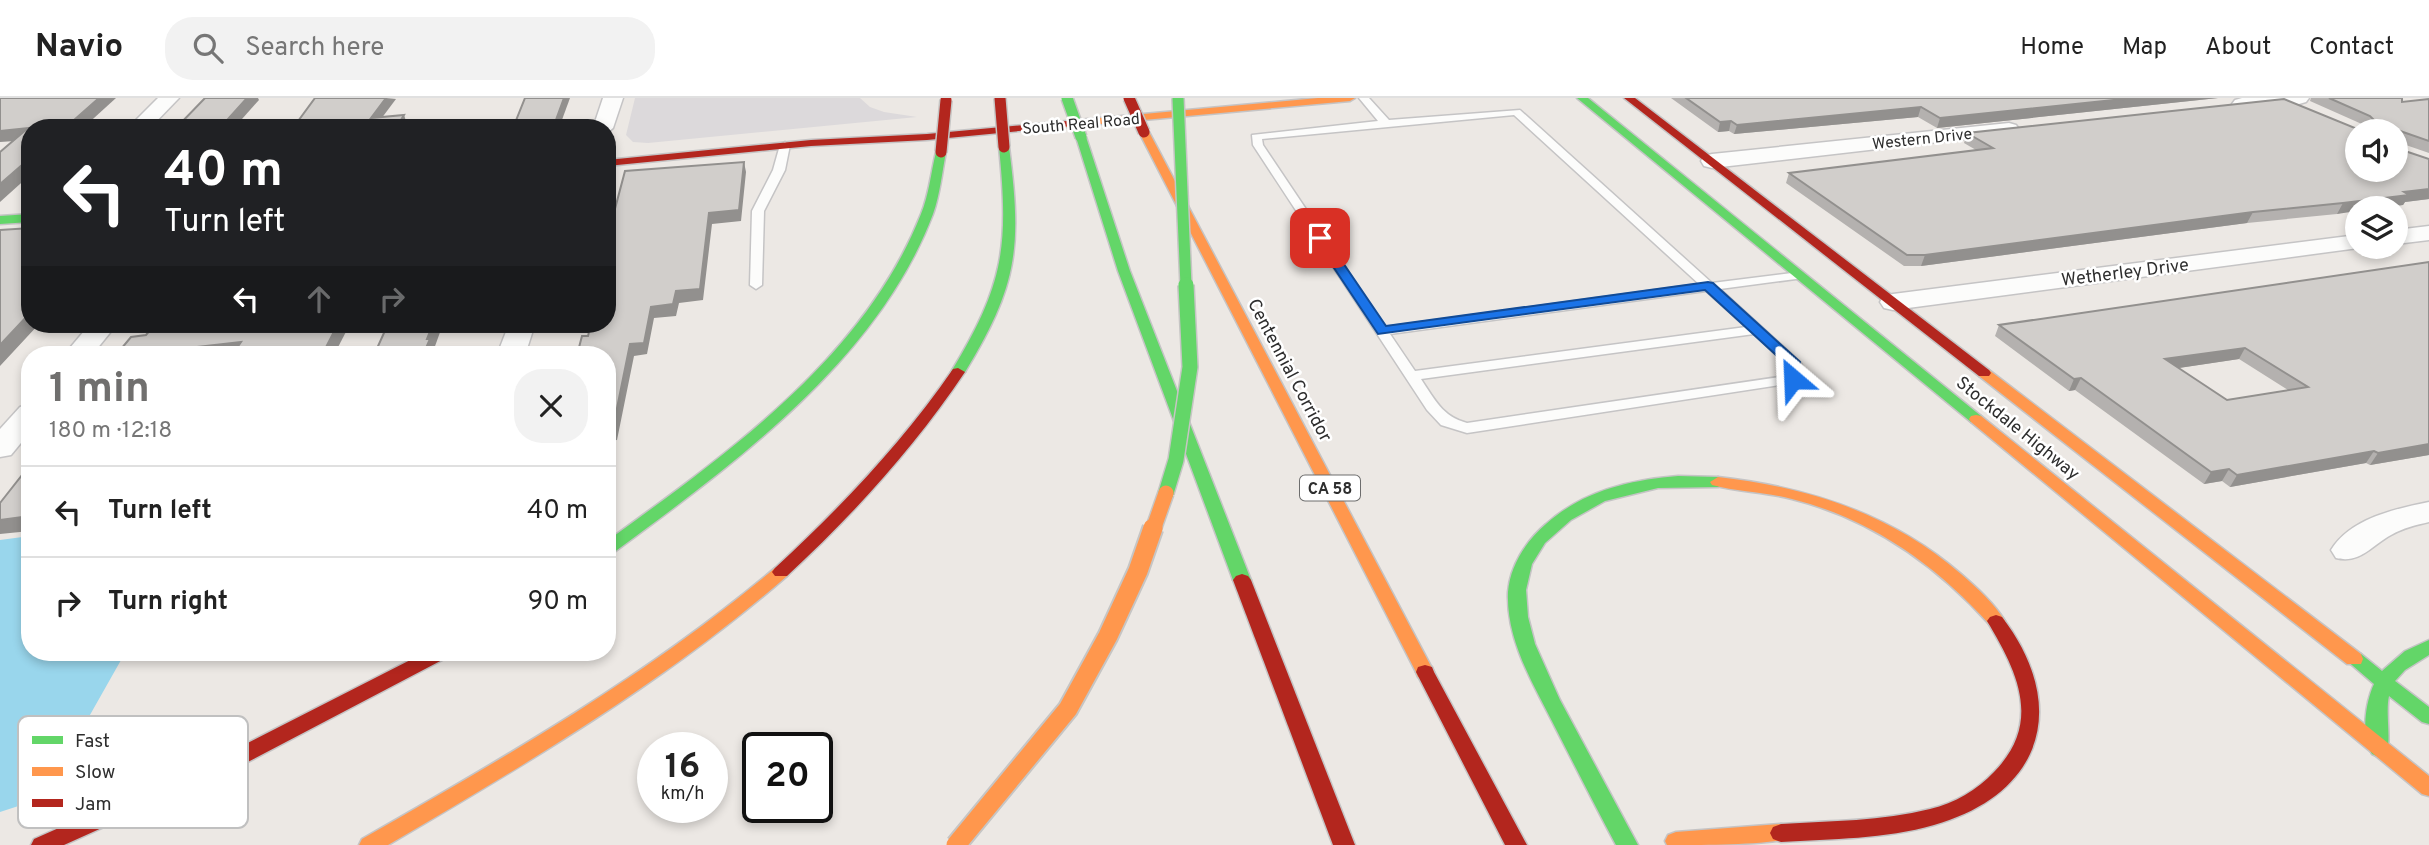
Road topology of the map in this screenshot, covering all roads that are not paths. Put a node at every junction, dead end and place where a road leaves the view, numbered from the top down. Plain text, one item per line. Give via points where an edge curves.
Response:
1 (169, 98) edge
2 (613, 98) edge
3 (1000, 98) edge
4 (1067, 98) edge
5 (1129, 98) edge
6 (1178, 98) edge
7 (1214, 98) edge
8 (1350, 98) edge
9 (1364, 98) edge
10 (1582, 98) edge
11 (1629, 98) edge
12 (946, 99) edge
13 (2291, 102) edge
14 (2226, 106) edge
15 (147, 119) edge
16 (606, 119) edge
17 (1386, 123) junction
18 (2032, 127) edge
19 (811, 143) junction
20 (785, 145) junction
21 (1712, 161) junction
22 (616, 162) edge
23 (21, 219) edge
24 (0, 220) edge
25 (2429, 233) edge
26 (2408, 236) edge
27 (2345, 244) edge
28 (1796, 275) junction
29 (1831, 282) dead end
30 (756, 285) dead end
31 (1708, 286) junction
32 (1861, 298) dead end
33 (1893, 302) junction
34 (1757, 330) junction
35 (1382, 331) junction
36 (1412, 376) junction
37 (2034, 410) junction
38 (21, 423) edge
39 (0, 448) edge
40 (2429, 512) edge
41 (616, 543) edge
42 (2348, 551) dead end
43 (2429, 647) edge
44 (424, 661) edge
45 (2382, 681) junction
46 (2429, 717) edge
47 (2379, 749) junction
48 (248, 752) edge
49 (2429, 788) edge
50 (80, 828) edge
51 (1676, 841) dead end
52 (42, 845) edge
53 (370, 845) edge
54 (956, 845) edge
55 (1344, 845) edge
56 (1516, 845) edge
57 (1627, 845) edge

1 - 15 street
2 - 16 street
3 - 53 main road, bridge via 1013,236 1004,284 976,344 879,477 800,554 694,640 557,733
4 - 55 main road, bridge via 1124,271
5 - 56 main road, Centennial Corridor / CA 58, bridge
6 - 54 main road, bridge via 1189,368 1176,460 1138,571 1068,709
7 - 19 main road, South Real Road via 899,128
8 - 19 main road, South Real Road via 915,138
9 - 17 lane
10 - 28 main road, Stockdale Highway
11 - 21 main road, Stockdale Highway
12 - 41 main road, bridge via 936,188 922,228 894,279 862,323 757,434
13 - 14 street
17 - 31 lane via 1516,112
17 - 35 lane via 1256,137
18 - 21 street, Western Drive
19 - 20 main road, South Real Road
20 - 22 main road, South Real Road
20 - 30 lane via 779,170 758,211
21 - 33 main road, Stockdale Highway
23 - 24 main road
25 - 26 street
27 - 33 street, Wetherley Drive
28 - 29 main road
28 - 31 lane
28 - 47 main road, Stockdale Highway
31 - 34 lane
31 - 35 lane
32 - 37 main road via 1978,386
33 - 37 main road, Stockdale Highway
34 - 36 lane
34 - 36 lane via 1795,365 1793,379 1468,428 1446,422
35 - 36 lane
37 - 45 main road, Stockdale Highway
38 - 39 street
40 - 42 street via 2376,527
43 - 45 main road via 2395,665
44 - 48 main road
45 - 46 main road, Stockdale Highway
45 - 47 main road via 2375,700
47 - 49 main road, Stockdale Highway
50 - 52 main road
51 - 57 main road via 1902,823 1965,805 1989,791 2025,748 2032,723 2032,697 2013,644 1975,594 1926,553 1869,521 1811,498 1751,485 1690,480 1632,487 1585,504 1549,527 1534,543 1517,579 1514,601 1517,624 1536,673

